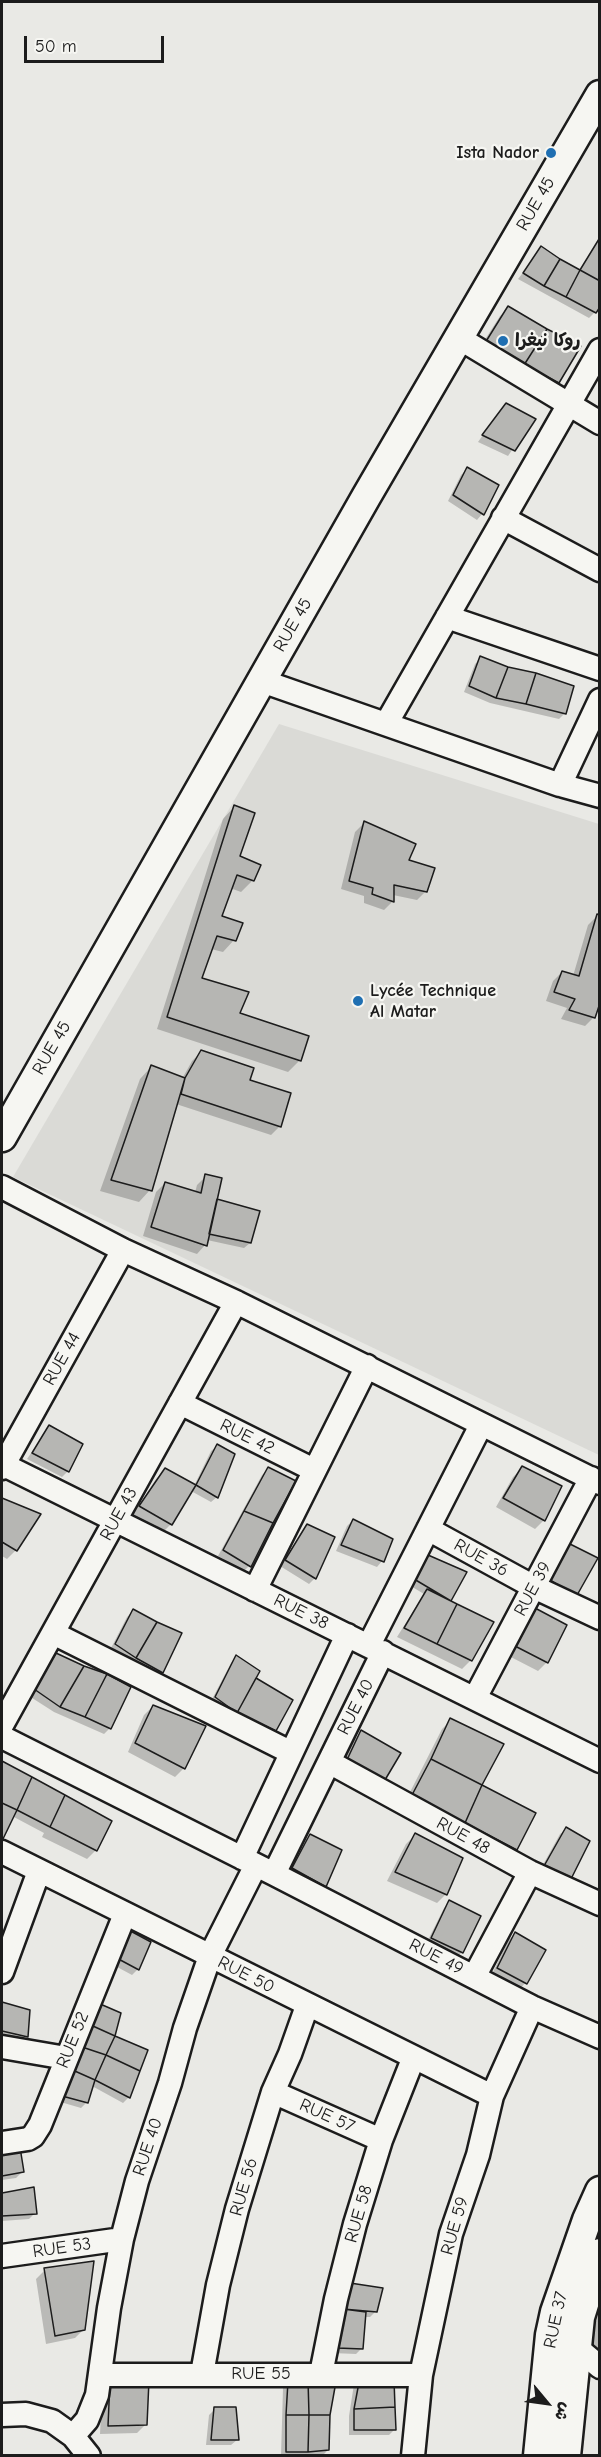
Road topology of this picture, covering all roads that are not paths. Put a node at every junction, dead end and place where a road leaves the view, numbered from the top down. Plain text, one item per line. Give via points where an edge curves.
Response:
1 (595, 111) edge
2 (459, 338) junction
3 (600, 350) edge
4 (568, 404) junction
5 (600, 423) edge
6 (503, 518) junction
7 (600, 570) edge
8 (447, 617) junction
9 (600, 669) edge
10 (262, 681) junction
11 (600, 700) edge
12 (386, 724) junction
13 (560, 785) junction
14 (600, 796) edge
15 (2, 1137) edge
16 (2, 1187) edge
17 (123, 1250) junction
18 (236, 1302) junction
19 (368, 1366) junction
20 (180, 1403) junction
21 (481, 1425) junction
22 (2, 1466) edge
23 (314, 1470) junction
24 (595, 1481) edge
25 (115, 1522) junction
26 (428, 1529) junction
27 (534, 1587) junction
28 (255, 1590) junction
29 (600, 1618) edge
30 (53, 1633) junction
31 (347, 1635) junction
32 (376, 1648) junction
33 (475, 1698) junction
34 (2, 1725) edge
35 (2, 1737) edge
36 (290, 1752) junction
37 (600, 1761) edge
38 (328, 1762) junction
39 (2, 1852) edge
40 (257, 1866) junction
41 (39, 1870) junction
42 (530, 1872) junction
43 (600, 1904) edge
44 (125, 1914) junction
45 (210, 1956) junction
46 (2, 1972) edge
47 (474, 1977) junction
48 (307, 2006) junction
49 (532, 2007) junction
50 (600, 2037) edge
51 (2, 2047) edge
52 (66, 2058) junction
53 (413, 2059) junction
54 (273, 2092) junction
55 (492, 2096) junction
56 (381, 2140) junction
57 (2, 2143) edge
58 (600, 2191) edge
59 (122, 2239) junction
60 (600, 2253) edge
61 (2, 2256) edge
62 (550, 2334) junction
63 (576, 2347) junction
64 (600, 2367) edge
65 (202, 2374) junction
66 (321, 2374) junction
67 (100, 2375) junction
68 (421, 2375) junction
69 (2, 2415) edge
70 (74, 2436) junction
71 (88, 2456) edge
72 (413, 2456) edge
73 (538, 2456) edge
74 (566, 2456) edge

1 - 2 street, RUE 45
2 - 4 street
2 - 10 street, RUE 45
3 - 4 street
4 - 5 street
4 - 6 street
6 - 7 street
6 - 8 street
8 - 9 street
8 - 12 street
10 - 12 street
10 - 15 street, RUE 45
11 - 13 street
12 - 13 street
13 - 14 street
16 - 17 street
17 - 18 street
17 - 22 street, RUE 44
18 - 19 street
18 - 20 street, RUE 43
19 - 21 street
19 - 23 street
20 - 23 street, RUE 42
20 - 25 street, RUE 43
21 - 24 street
21 - 26 street, RUE 40
22 - 25 street, RUE 38
23 - 28 street
24 - 27 street, RUE 39
25 - 28 street, RUE 38
25 - 30 street, RUE 43
26 - 27 street, RUE 36
26 - 32 street, RUE 40
27 - 29 street, RUE 36
27 - 33 street, RUE 39
28 - 31 street, RUE 38
30 - 34 street, RUE 43
30 - 36 street
31 - 32 street, RUE 38
31 - 36 street, RUE 40
32 - 33 street, RUE 38
32 - 38 street, RUE 40
33 - 37 street, RUE 38
35 - 40 street, RUE 49
36 - 40 street, RUE 40
38 - 40 street, RUE 40
38 - 42 street, RUE 48
39 - 41 street, RUE 50
40 - 45 street, RUE 40
40 - 47 street, RUE 49
41 - 44 street, RUE 50
41 - 46 street
42 - 43 street, RUE 48
42 - 47 street
44 - 45 street, RUE 50
44 - 52 street, RUE 52
45 - 48 street, RUE 50
45 - 59 street, RUE 40
47 - 49 street, RUE 49
48 - 53 street, RUE 50
48 - 54 street, RUE 56
49 - 50 street, RUE 49
49 - 55 street, RUE 59
51 - 52 street
52 - 57 street, RUE 52 via 37,2131 28,2139
53 - 55 street, RUE 50
53 - 56 street, RUE 58
54 - 56 street, RUE 57
54 - 65 street, RUE 56 via 237,2209
55 - 68 street, RUE 59 via 478,2155 451,2234
56 - 66 street, RUE 58 via 345,2261
58 - 62 street, RUE 37 via 569,2268
59 - 61 street, RUE 53
59 - 67 street, RUE 40
60 - 63 street, RUE 37 via 580,2317
62 - 63 street
62 - 73 street, RUE 37
63 - 64 street
63 - 74 street, RUE 37
65 - 66 street, RUE 55
65 - 67 street, RUE 55
66 - 68 street, RUE 55
67 - 70 street, RUE 40 via 92,2411
68 - 72 street, RUE 59
69 - 70 street via 26,2414 51,2421
70 - 71 street

